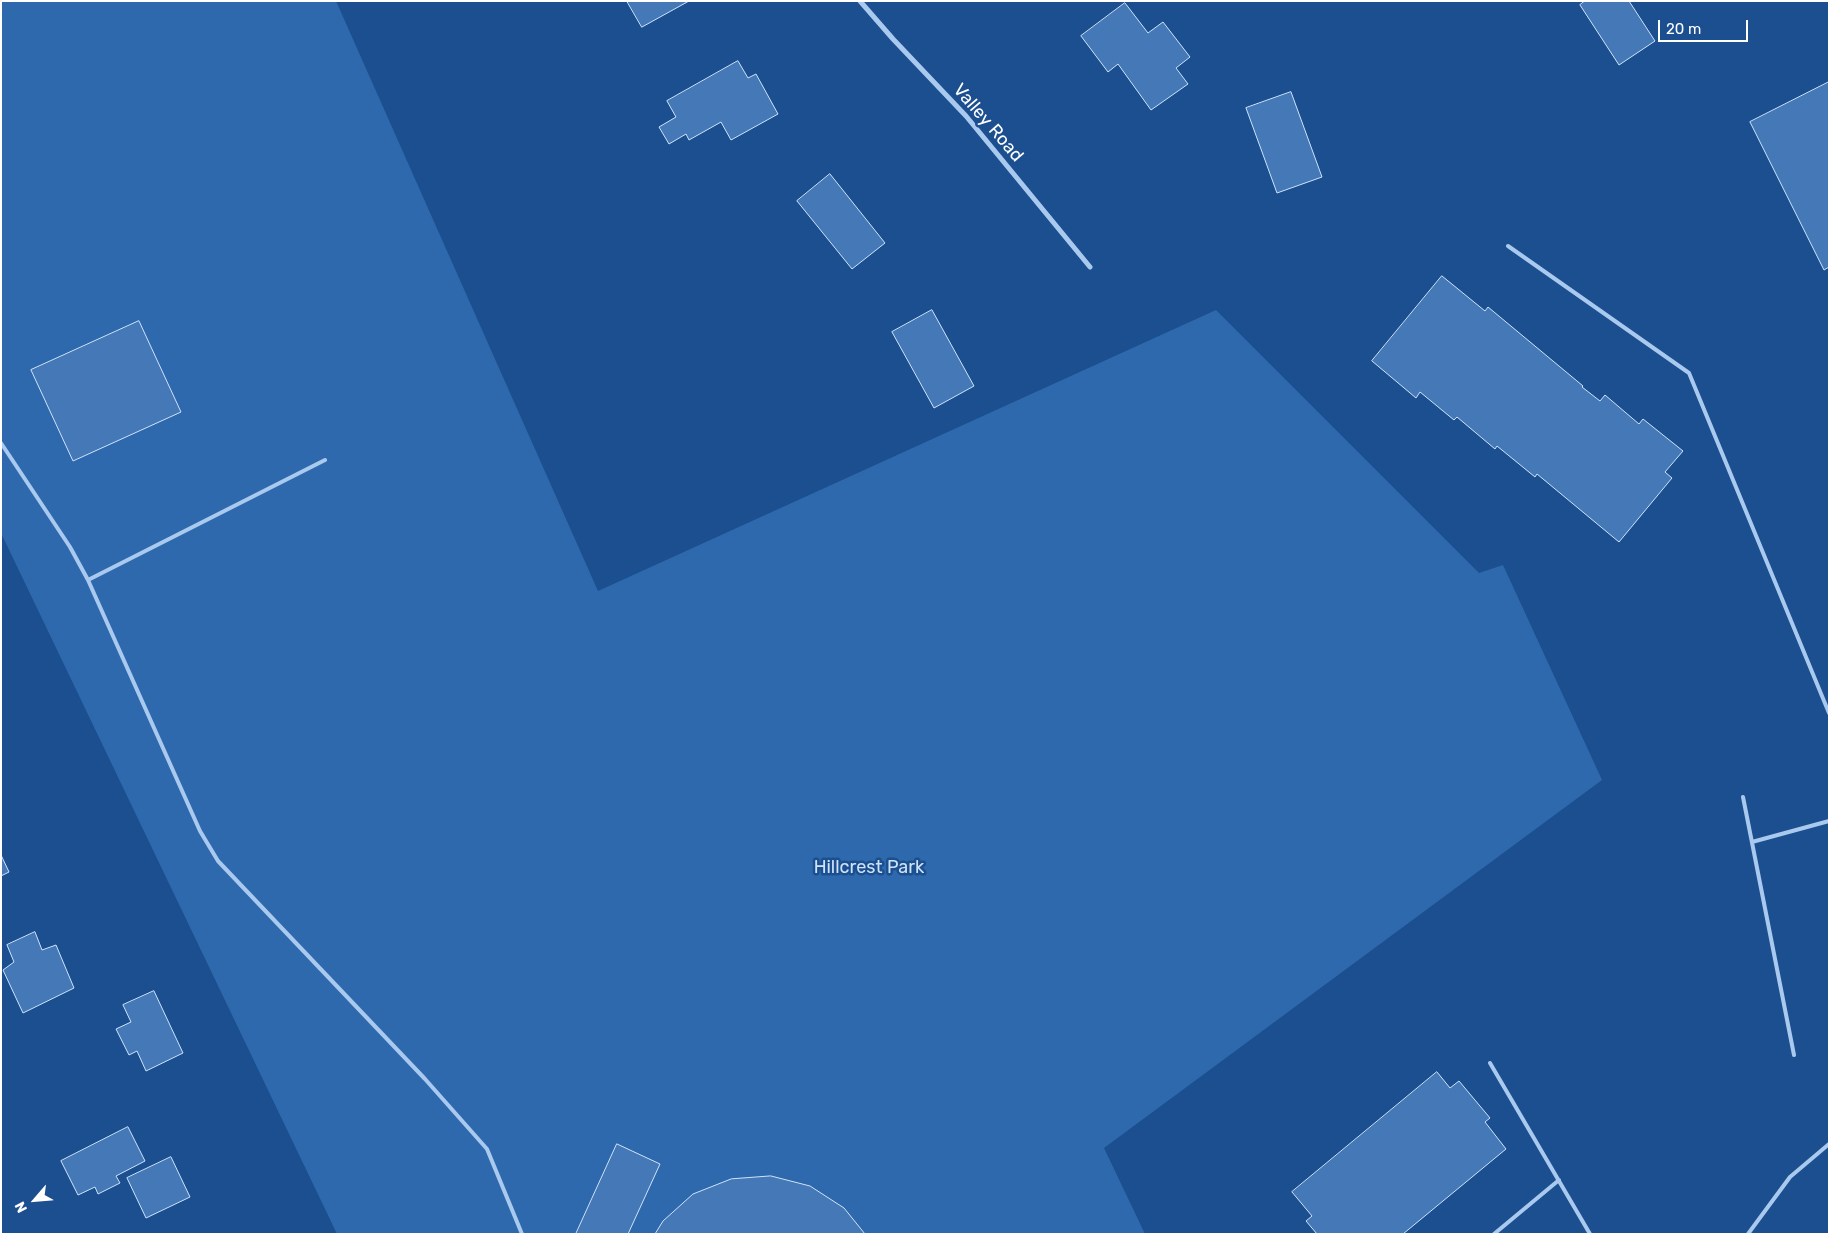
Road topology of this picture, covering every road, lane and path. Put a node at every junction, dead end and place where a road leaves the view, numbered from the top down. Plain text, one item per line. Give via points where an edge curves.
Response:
1 (860, 1) edge
2 (1508, 246) dead end
3 (1090, 267) dead end
4 (1, 443) edge
5 (325, 460) dead end
6 (88, 580) junction
7 (1829, 713) edge
8 (1743, 797) dead end
9 (1829, 821) edge
10 (1752, 842) junction
11 (1794, 1055) dead end
12 (1490, 1063) dead end
13 (1829, 1144) edge
14 (1559, 1180) junction
15 (522, 1234) edge
16 (1494, 1234) edge
17 (1590, 1234) edge
18 (1748, 1234) edge

1 - 3 street, Valley Road via 966,116
2 - 7 lane via 1689,373
4 - 6 lane
5 - 6 lane
6 - 15 lane via 200,831 218,861 487,1149
8 - 10 lane
9 - 10 lane
10 - 11 lane
12 - 14 lane
13 - 18 lane via 1790,1177
14 - 16 lane
14 - 17 lane

